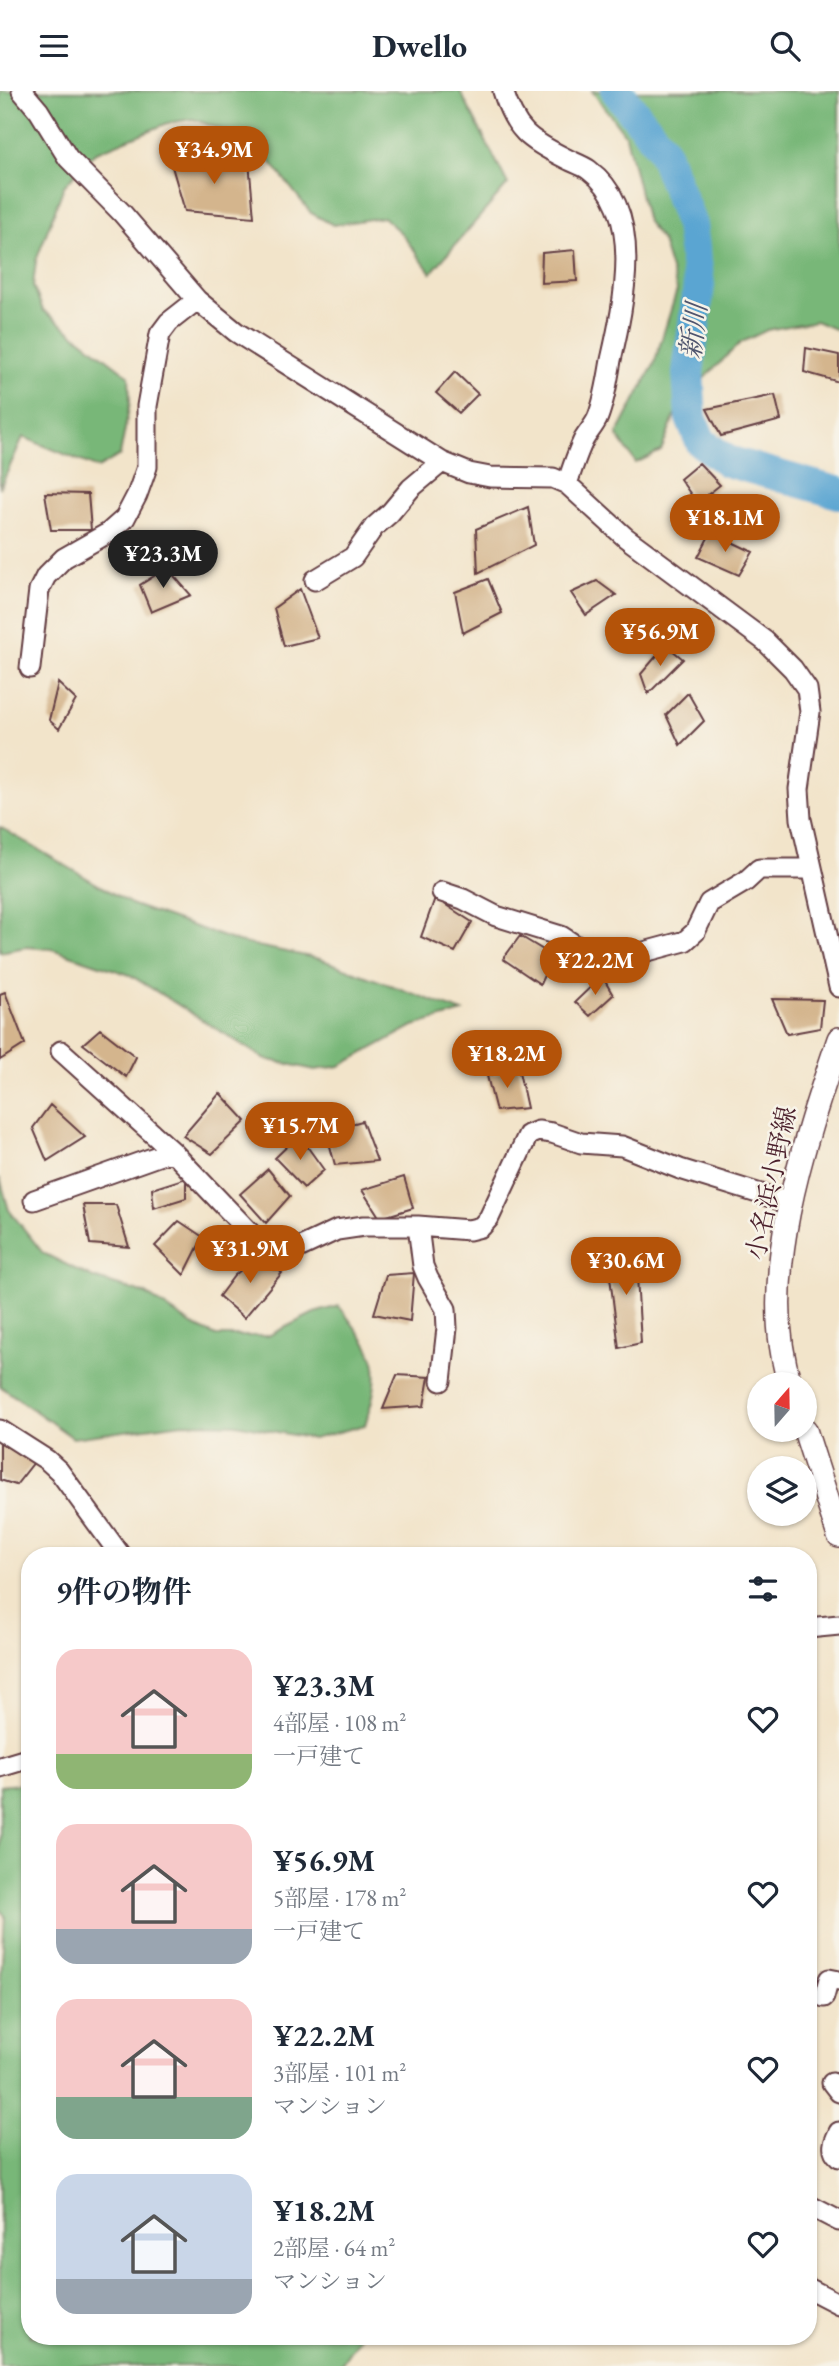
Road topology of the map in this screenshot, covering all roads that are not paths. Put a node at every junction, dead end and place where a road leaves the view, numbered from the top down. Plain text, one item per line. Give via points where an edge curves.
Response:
1 (22, 91) edge
2 (503, 91) edge
3 (197, 300) junction
4 (442, 462) junction
5 (567, 484) junction
6 (315, 579) dead end
7 (30, 668) dead end
8 (811, 869) junction
9 (442, 892) dead end
10 (839, 987) edge
11 (839, 1039) edge
12 (61, 1051) dead end
13 (172, 1151) junction
14 (34, 1200) dead end
15 (790, 1203) junction
16 (418, 1226) junction
17 (788, 1372) edge
18 (441, 1381) dead end
19 (0, 1430) edge
20 (809, 1442) edge
21 (839, 1536) edge
22 (114, 1547) edge
23 (839, 1626) edge
24 (817, 1627) edge
25 (21, 1761) edge
26 (0, 1767) edge
27 (839, 1981) edge
28 (824, 1997) dead end
29 (839, 2132) edge
30 (839, 2157) edge
31 (817, 2210) edge
32 (839, 2221) edge
33 (817, 2293) edge
34 (839, 2304) edge

1 - 3 street via 68,158
2 - 5 street via 510,113 533,142 588,169 603,183 623,225 623,305 608,376 598,417 583,441
3 - 4 street via 236,332
3 - 7 street via 160,334 147,406 147,467 137,495 125,518 64,558 46,576 39,590
4 - 5 street via 490,477 553,478
4 - 6 street via 374,527 353,557
5 - 8 street via 625,537 765,641 807,689 810,712 799,789
8 - 9 street via 760,869 709,903 695,932 685,940 603,963 561,936 496,916
8 - 10 street
11 - 15 main road, 小名浜小野線
12 - 13 street
13 - 14 street
13 - 16 street via 275,1259 337,1230
15 - 16 street via 680,1170 622,1146 581,1143 538,1131 528,1135 481,1227
15 - 17 main road, 小名浜小野線 via 780,1267 778,1324
16 - 18 street via 423,1266 446,1309
19 - 22 street via 59,1471
20 - 21 main road
23 - 24 street
25 - 26 street
27 - 28 street via 830,1979
29 - 30 street via 833,2145
31 - 32 street
33 - 34 street

